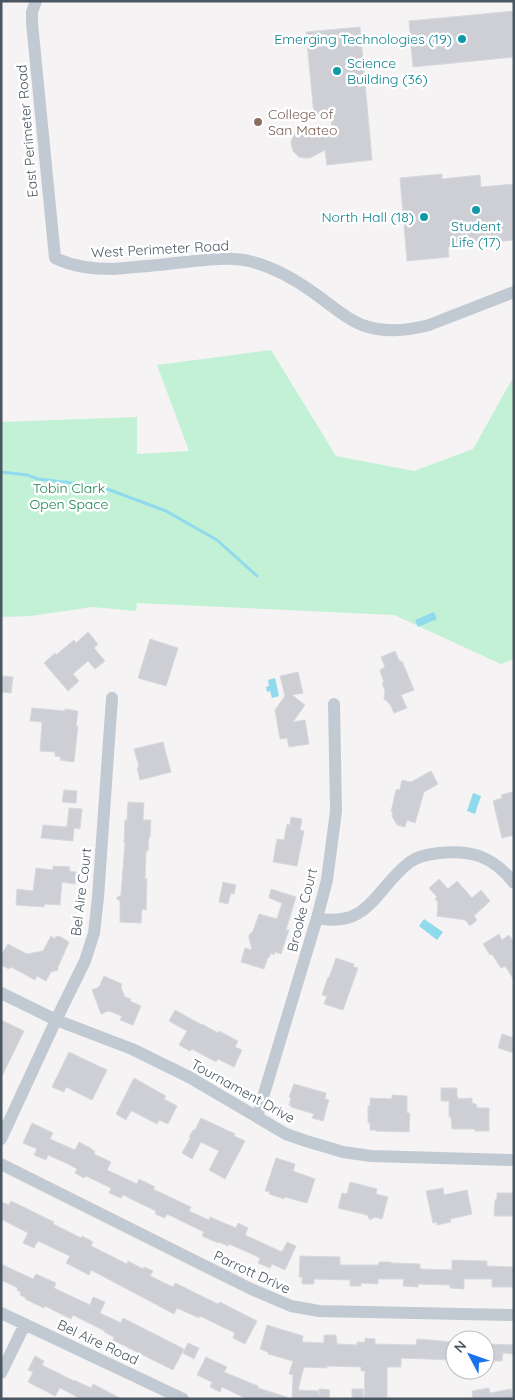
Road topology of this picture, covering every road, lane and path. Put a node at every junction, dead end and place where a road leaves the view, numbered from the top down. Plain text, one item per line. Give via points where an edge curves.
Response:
1 (36, 1) edge
2 (55, 258) joint
3 (514, 292) edge
4 (112, 698) dead end
5 (334, 704) dead end
6 (514, 883) edge
7 (317, 918) junction
8 (1, 993) edge
9 (56, 1020) junction
10 (257, 1117) junction
11 (3, 1135) edge
12 (514, 1160) edge
13 (1, 1164) edge
14 (1, 1313) edge
15 (514, 1315) edge
16 (25, 1324) junction
17 (1, 1373) edge
18 (183, 1399) edge

1 - 2 street, East Perimeter Road via 32,23
2 - 3 street, West Perimeter Road via 82,268 98,269 222,259 253,262 294,280 360,324 390,330 416,328
4 - 9 street, Bel Aire Court via 94,933 85,961
5 - 7 street, Brooke Court via 336,811 327,880
6 - 7 street via 496,865 476,854 429,854 412,861 395,875 372,904 357,915 334,920
7 - 10 street, Brooke Court
8 - 9 street, Tournament Drive
9 - 10 street, Tournament Drive via 132,1049
9 - 11 street, Bel Aire Court
10 - 12 street, Tournament Drive via 286,1134 343,1152 371,1156
13 - 15 street, Parrott Drive via 291,1306 319,1311
14 - 16 street, Bel Aire Road
16 - 17 street
16 - 18 street, Bel Aire Road

